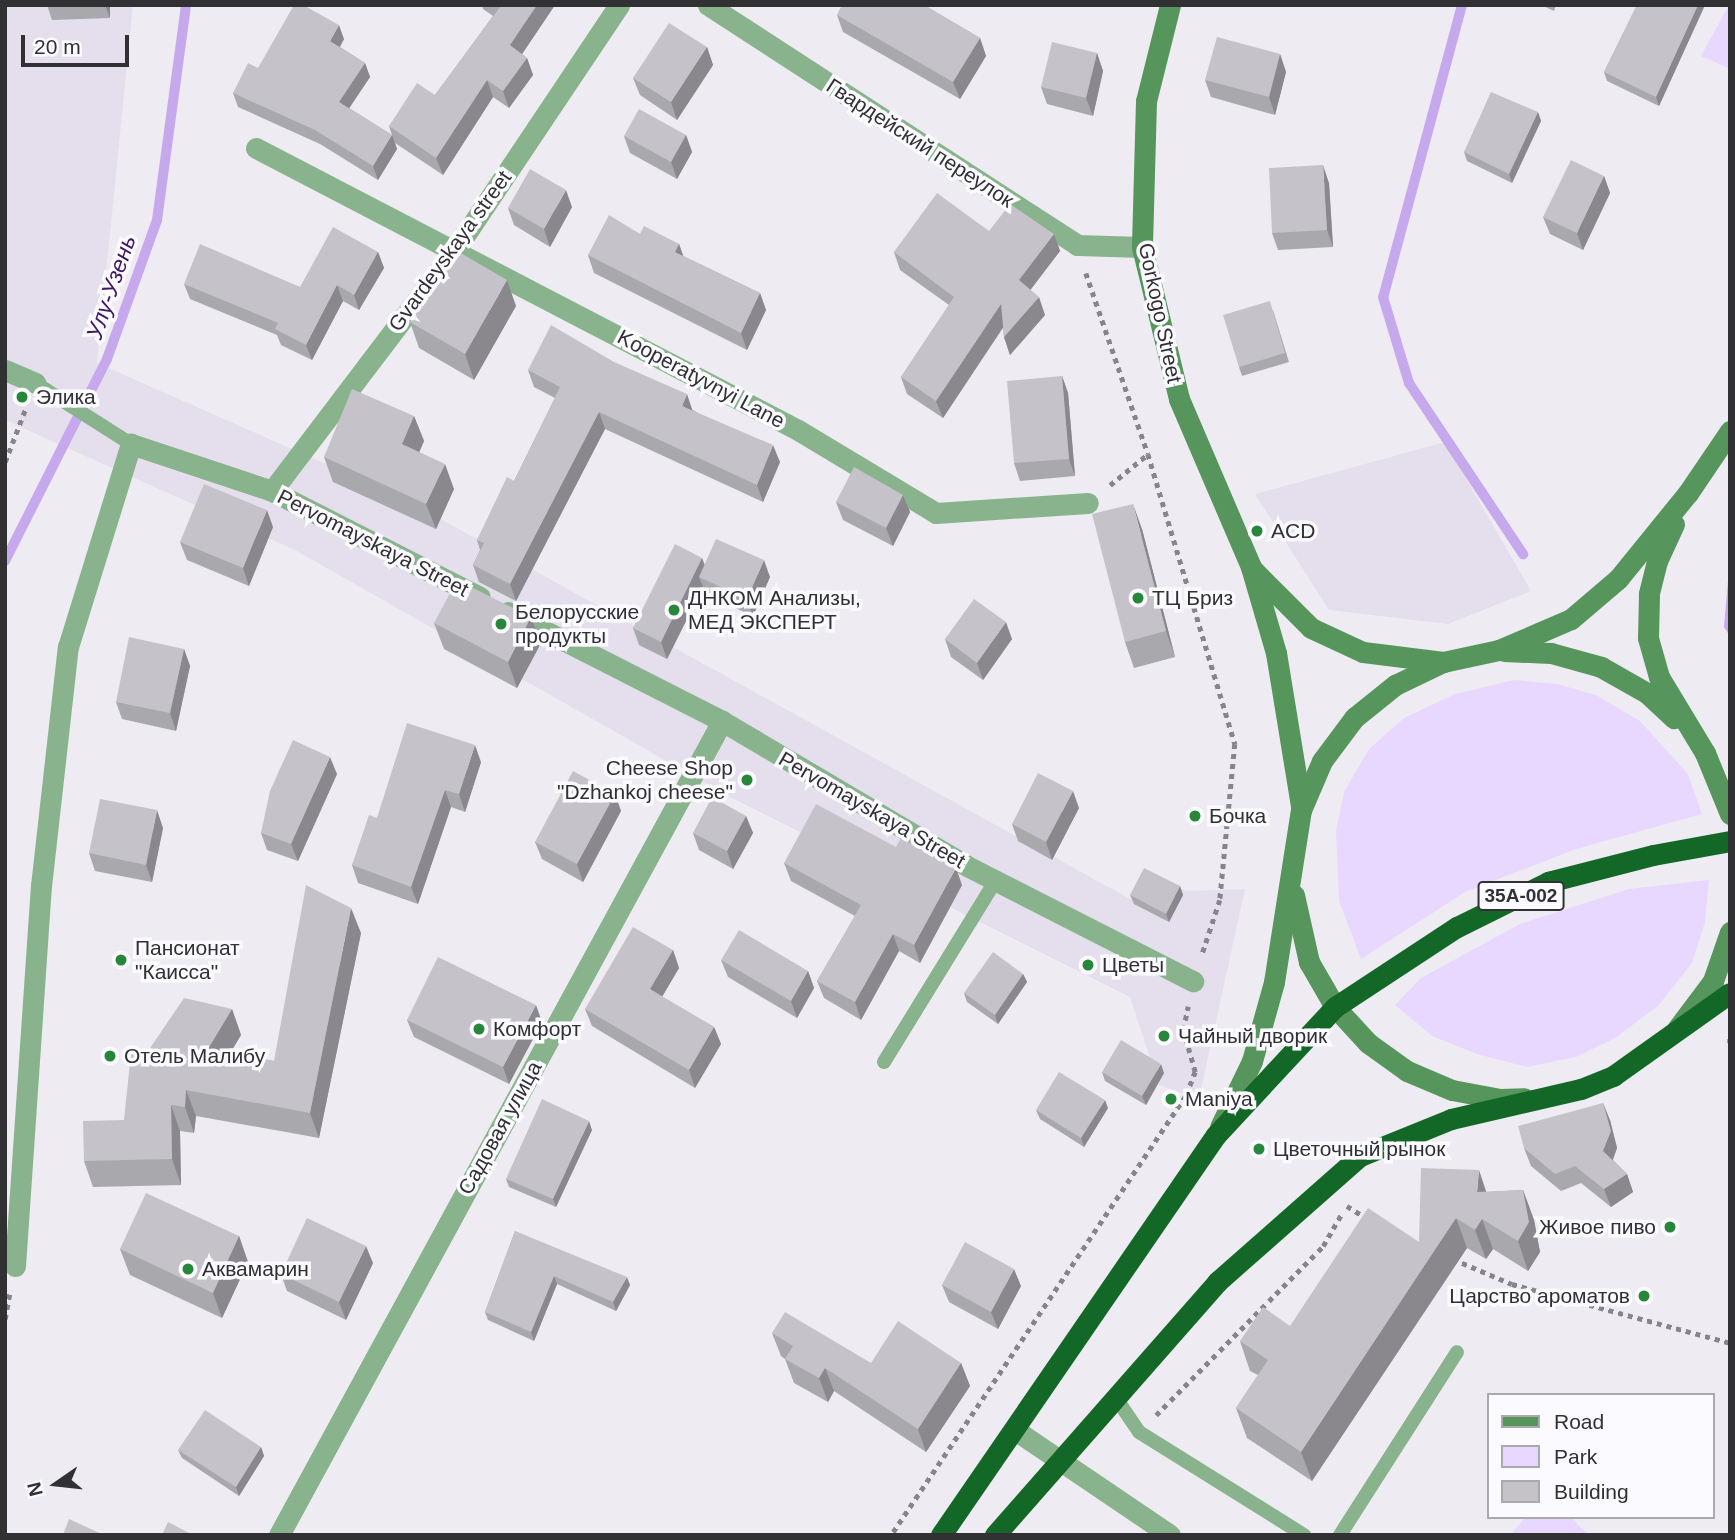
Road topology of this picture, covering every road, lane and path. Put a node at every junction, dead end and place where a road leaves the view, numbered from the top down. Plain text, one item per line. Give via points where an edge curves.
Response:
1 (619, 5) edge
2 (708, 5) edge
3 (1170, 5) edge
4 (256, 148) dead end
5 (1077, 245) junction
6 (1142, 247) junction
7 (455, 250) junction
8 (5, 370) edge
9 (35, 383) junction
10 (1730, 431) edge
11 (131, 444) junction
12 (1148, 454) junction
13 (5, 461) edge
14 (272, 491) junction
15 (1688, 493) junction
16 (1088, 503) joint
17 (1251, 567) junction
18 (1499, 650) junction
19 (1443, 662) junction
20 (722, 721) junction
21 (1686, 729) junction
22 (1704, 753) junction
23 (1730, 768) edge
24 (1301, 810) junction
25 (1730, 814) edge
26 (1730, 841) edge
27 (1292, 862) junction
28 (996, 880) junction
29 (1730, 932) edge
30 (1193, 981) junction
31 (1730, 993) edge
32 (1335, 1007) junction
33 (1669, 1039) junction
34 (884, 1062) dead end
35 (1548, 1096) junction
36 (1216, 1135) junction
37 (1370, 1221) edge
38 (1441, 1254) edge
39 (15, 1266) dead end
40 (1730, 1343) edge
41 (1457, 1352) dead end
42 (1116, 1398) junction
43 (1015, 1430) junction
44 (1139, 1432) junction
45 (1057, 1461) junction
46 (892, 1532) dead end
47 (279, 1535) edge
48 (941, 1535) edge
49 (995, 1535) edge
50 (1170, 1535) edge
51 (1304, 1535) edge
52 (1340, 1535) edge

1 - 7 street, Gvardeyskaya street
2 - 5 street, Гвардейский переулок
3 - 6 main road, Gorkogo Street via 1146,101
4 - 7 street, Kooperatyvnyi Lane
5 - 6 street
5 - 12 path
6 - 17 main road, Gorkogo Street via 1179,400
7 - 14 street, Gvardeyskaya street
7 - 16 street, Kooperatyvnyi Lane via 799,430 936,513
8 - 9 street
9 - 11 lane
9 - 13 path
10 - 15 main road
11 - 14 street, Pervomayskaya Street
11 - 39 street via 68,647 41,886
12 - 16 path
12 - 30 path via 1235,744 1220,900
14 - 20 street, Pervomayskaya Street
15 - 18 main road via 1618,579 1571,619
15 - 21 main road via 1657,561 1646,618 1659,677
17 - 19 main road, Gorkogo Street via 1311,628 1363,652
17 - 24 main road, Gorkogo Street via 1276,653
18 - 19 main road
18 - 21 main road via 1551,653 1601,667 1647,693
19 - 24 main road via 1395,685 1354,718 1322,761
20 - 28 street, Pervomayskaya Street
20 - 47 street, Садовая улица
21 - 22 main road
22 - 23 main road
22 - 25 main road
24 - 27 main road
26 - 32 highway, 35А-002 via 1548,882 1457,927
27 - 32 main road via 1295,913 1309,962
27 - 36 main road via 1274,982 1252,1061
28 - 30 street, Pervomayskaya Street
28 - 34 lane
29 - 33 main road via 1713,981
30 - 46 path via 1184,1030 1195,1072 1185,1095
31 - 33 highway
32 - 35 main road via 1367,1043 1430,1080 1500,1099
32 - 36 highway, 35А-002
33 - 35 highway via 1612,1076
35 - 42 highway via 1451,1119 1360,1156 1217,1282
36 - 43 highway via 1035,1393
37 - 44 path via 1346,1206 1323,1245
38 - 40 path via 1512,1284
41 - 52 lane
42 - 44 lane
42 - 45 highway
43 - 45 street
43 - 48 highway
44 - 51 lane
45 - 49 highway
45 - 50 street

